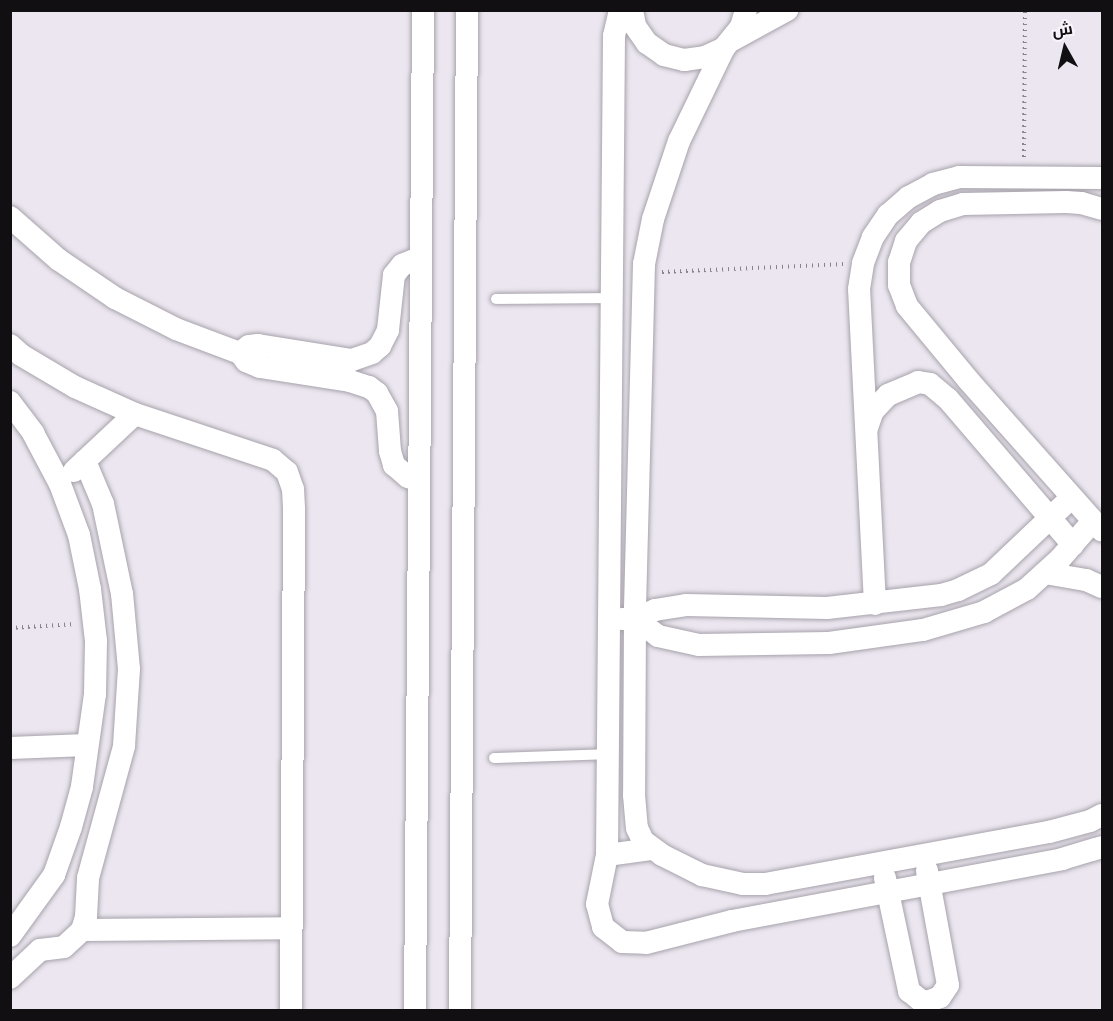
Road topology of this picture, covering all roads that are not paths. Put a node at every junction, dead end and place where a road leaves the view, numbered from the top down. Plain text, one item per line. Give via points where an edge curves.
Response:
1 (423, 10) edge
2 (467, 10) edge
3 (620, 10) edge
4 (632, 10) edge
5 (746, 10) edge
6 (787, 10) edge
7 (728, 44) junction
8 (1092, 178) edge
9 (1092, 206) edge
10 (10, 217) edge
11 (419, 258) junction
12 (612, 298) junction
13 (496, 299) dead end
14 (10, 345) edge
15 (240, 353) junction
16 (969, 381) junction
17 (948, 399) junction
18 (10, 402) edge
19 (135, 414) junction
20 (866, 432) junction
21 (611, 447) junction
22 (639, 448) junction
23 (85, 461) junction
24 (418, 480) junction
25 (60, 484) junction
26 (1071, 498) junction
27 (1049, 519) junction
28 (1098, 526) edge
29 (1073, 545) junction
30 (1045, 573) junction
31 (1102, 587) edge
32 (875, 604) junction
33 (609, 619) junction
34 (635, 619) junction
35 (87, 745) junction
36 (10, 748) edge
37 (607, 754) junction
38 (494, 758) dead end
39 (1102, 815) edge
40 (1102, 847) edge
41 (651, 849) junction
42 (924, 854) junction
43 (607, 855) junction
44 (883, 862) junction
45 (930, 884) junction
46 (887, 891) junction
47 (291, 928) junction
48 (82, 930) junction
49 (14, 933) edge
50 (40, 950) junction
51 (10, 978) edge
52 (291, 1011) edge
53 (415, 1011) edge
54 (460, 1011) edge

1 - 11 street
2 - 54 street
3 - 12 street via 614,36
4 - 7 street via 635,26 647,43 664,55 684,60 705,57
5 - 7 street via 741,27
6 - 7 street
7 - 22 street via 679,141 646,245
8 - 9 street
8 - 20 street via 959,177 933,184 888,215 873,237 863,263 859,290
9 - 16 street via 963,204 940,211 921,223 906,241 899,262 900,285 907,306
10 - 15 street via 59,260 115,298 176,329
11 - 15 street via 402,265 394,275 388,330 372,353 352,360 258,345
11 - 24 street
12 - 13 lane
12 - 21 street
14 - 19 street via 75,387
15 - 24 street via 246,361 261,367 369,387 387,411 394,465
16 - 17 street
16 - 26 street
17 - 20 street via 930,384 907,385 879,402
17 - 27 street
18 - 25 street via 33,433
19 - 23 street
19 - 47 street via 273,460 287,472 293,489
20 - 32 street
21 - 22 street
21 - 33 street
22 - 34 street
23 - 25 street
23 - 48 street via 103,504 116,555 129,669 124,746 88,878
24 - 53 street
25 - 35 street via 79,535 94,623 95,694
26 - 27 street
26 - 28 street
27 - 29 street
27 - 32 street via 1005,562 975,583 941,595
28 - 29 street
29 - 30 street
30 - 31 street
30 - 34 street via 1027,589 984,612 923,630 861,640 699,645 658,636
32 - 34 street via 827,608 687,605 655,610
33 - 34 street
33 - 37 street
34 - 41 street via 634,795 637,828
35 - 36 street
35 - 49 street via 82,787 54,874
37 - 38 lane
37 - 43 street
39 - 42 street via 1049,832
40 - 45 street via 1062,859
41 - 43 street
41 - 44 street via 702,875 743,884 791,880
42 - 44 street
42 - 45 street
43 - 46 street via 598,916 612,936 634,945 732,921
44 - 46 street
45 - 46 street
45 - 46 street via 948,985 940,997 927,1002 909,991
47 - 48 street
47 - 52 street
48 - 50 street via 64,947
49 - 50 street
50 - 51 street

